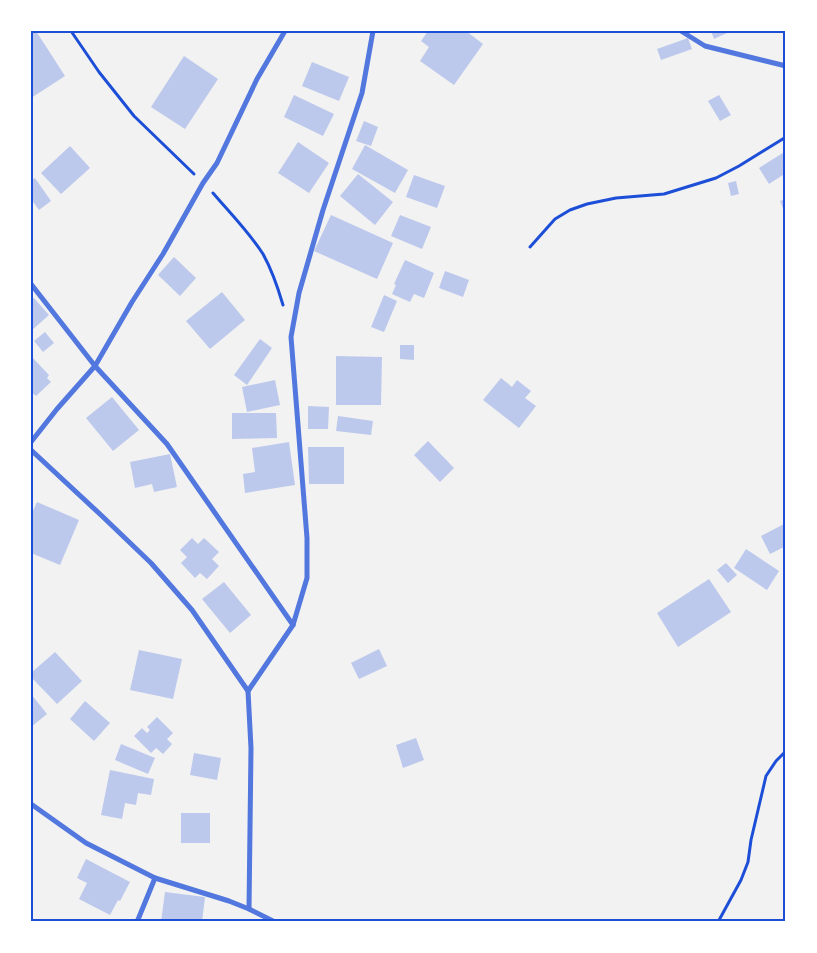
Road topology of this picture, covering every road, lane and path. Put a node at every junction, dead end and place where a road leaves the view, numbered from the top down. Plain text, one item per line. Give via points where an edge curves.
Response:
1 (71, 31) edge
2 (284, 31) edge
3 (373, 31) edge
4 (681, 31) edge
5 (786, 66) edge
6 (786, 137) edge
7 (203, 183) junction
8 (530, 247) dead end
9 (31, 284) edge
10 (284, 311) dead end
11 (95, 366) junction
12 (31, 442) edge
13 (31, 450) edge
14 (293, 625) junction
15 (248, 691) junction
16 (786, 752) edge
17 (31, 804) edge
18 (155, 878) junction
19 (249, 909) junction
20 (272, 921) edge
21 (137, 922) edge
22 (718, 922) edge

1 - 7 path via 134,116
2 - 7 street
3 - 14 street via 362,93 323,210 291,337 307,538 307,578
4 - 5 street via 705,46
6 - 8 path via 716,178 664,194 616,198 570,210 555,219
7 - 10 path via 246,230 263,255 277,285
7 - 11 street
9 - 11 street
11 - 12 street
11 - 14 street via 167,444
13 - 15 street via 151,563 192,610
14 - 15 street
15 - 19 street via 251,748
16 - 22 path via 766,776 748,862 742,880
17 - 18 street via 86,842
18 - 19 street
18 - 21 street
19 - 20 street

